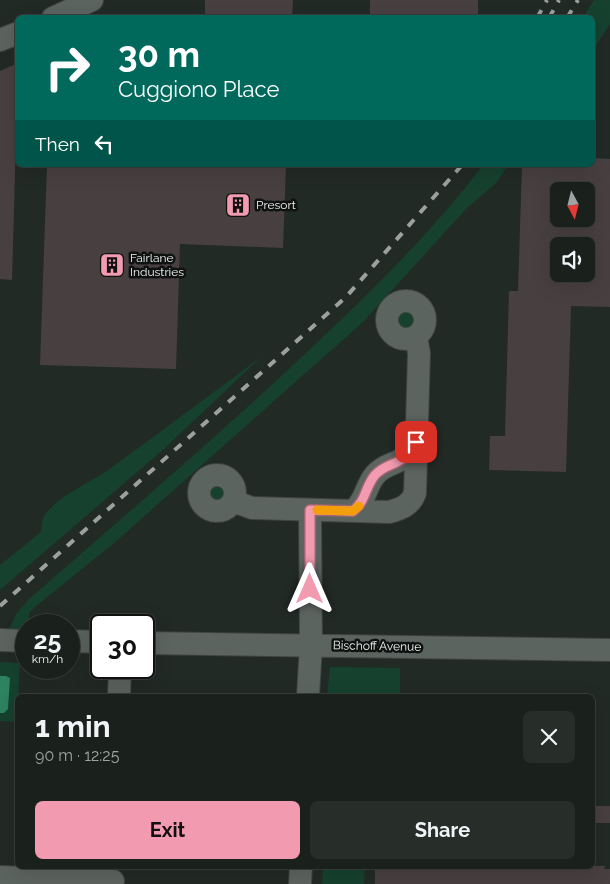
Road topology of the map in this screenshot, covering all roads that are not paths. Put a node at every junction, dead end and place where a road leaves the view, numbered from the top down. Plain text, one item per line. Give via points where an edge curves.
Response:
1 (92, 0) edge
2 (60, 15) edge
3 (15, 34) edge
4 (0, 40) edge
5 (416, 337) dead end
6 (416, 442) junction
7 (233, 502) dead end
8 (310, 510) junction
9 (353, 511) junction
10 (0, 640) edge
11 (15, 641) edge
12 (155, 643) edge
13 (310, 645) junction
14 (610, 650) edge
15 (120, 679) edge
16 (119, 694) edge
17 (308, 694) edge
18 (301, 869) edge
19 (0, 877) edge
20 (113, 877) edge
21 (300, 884) edge

1 - 2 street
3 - 4 street
5 - 6 street via 419,354
6 - 9 street via 404,460 376,474 364,500
6 - 9 street via 415,493 412,500 397,510
7 - 8 street via 252,508
8 - 9 street
8 - 13 street
10 - 11 street
12 - 13 street, Bischoff Avenue
13 - 14 street, Bischoff Avenue
13 - 17 street
15 - 16 street
18 - 21 street
19 - 20 street

